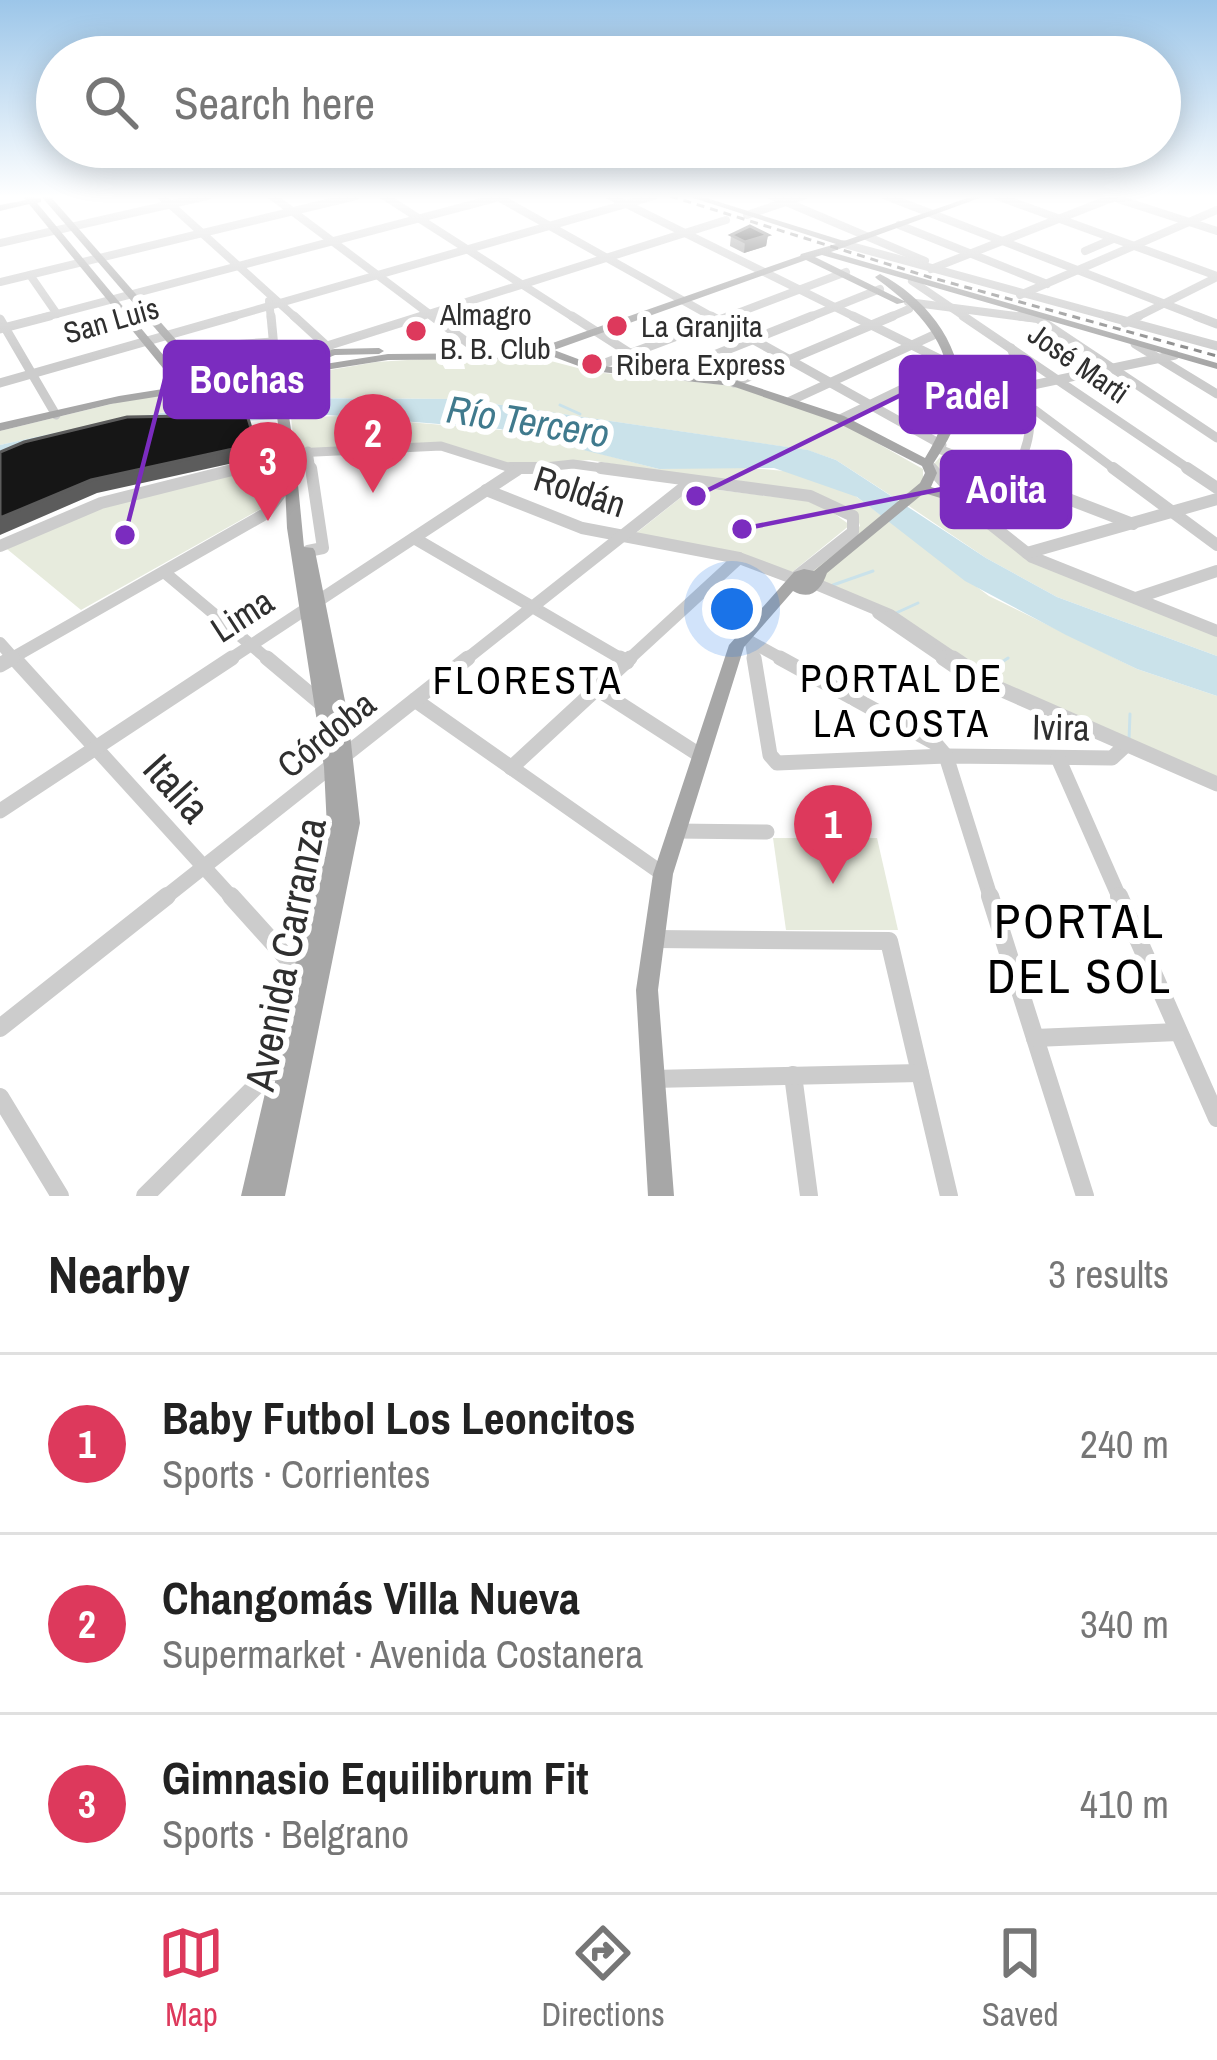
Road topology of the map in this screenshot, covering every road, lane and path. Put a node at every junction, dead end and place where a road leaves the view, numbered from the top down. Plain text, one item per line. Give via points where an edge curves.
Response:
1 (74, 252) edge
2 (92, 252) edge
3 (128, 252) edge
4 (221, 252) edge
5 (293, 252) edge
6 (346, 252) edge
7 (462, 252) edge
8 (472, 252) edge
9 (597, 252) edge
10 (623, 252) edge
11 (722, 252) edge
12 (809, 252) junction
13 (873, 252) edge
14 (900, 252) edge
15 (965, 252) edge
16 (975, 252) edge
17 (1030, 252) edge
18 (1122, 252) edge
19 (1151, 252) edge
20 (970, 254) junction
21 (606, 257) junction
22 (98, 259) junction
23 (82, 262) junction
24 (856, 262) junction
25 (237, 266) junction
26 (934, 268) junction
27 (758, 270) junction
28 (1080, 271) junction
29 (846, 272) junction
30 (30, 275) junction
31 (378, 275) junction
32 (1217, 276) edge
33 (912, 280) junction
34 (0, 282) edge
35 (524, 284) junction
36 (1047, 284) junction
37 (880, 289) junction
38 (798, 290) junction
39 (129, 295) junction
40 (1020, 296) junction
41 (679, 298) junction
42 (112, 299) junction
43 (271, 302) junction
44 (1164, 304) junction
45 (913, 307) junction
46 (834, 308) junction
47 (963, 313) junction
48 (57, 314) junction
49 (430, 314) junction
50 (1036, 318) junction
51 (718, 320) junction
52 (1124, 324) junction
53 (1217, 324) edge
54 (2, 325) edge
55 (303, 326) junction
56 (872, 326) junction
57 (592, 328) junction
58 (936, 334) junction
59 (164, 336) junction
60 (752, 339) junction
61 (147, 341) junction
62 (273, 341) junction
63 (1010, 344) junction
64 (1135, 344) junction
65 (912, 345) junction
66 (1217, 346) edge
67 (476, 349) junction
68 (329, 350) junction
69 (526, 351) junction
70 (450, 352) junction
71 (180, 354) junction
72 (630, 354) junction
73 (1175, 355) junction
74 (1159, 358) junction
75 (560, 359) junction
76 (950, 359) junction
77 (790, 360) junction
78 (164, 362) junction
79 (315, 365) junction
80 (1217, 366) edge
81 (592, 368) junction
82 (276, 369) joint
83 (1111, 369) junction
84 (32, 374) junction
85 (664, 375) junction
86 (204, 376) junction
87 (1062, 380) junction
88 (958, 381) junction
89 (830, 382) junction
90 (0, 383) edge
91 (734, 383) junction
92 (185, 386) junction
93 (1028, 386) junction
94 (1217, 394) edge
95 (790, 401) junction
96 (869, 404) junction
97 (1035, 410) junction
98 (56, 415) junction
99 (839, 419) junction
100 (0, 427) edge
101 (1217, 438) edge
102 (940, 447) junction
103 (927, 464) junction
104 (277, 467) junction
105 (517, 470) junction
106 (1011, 477) junction
107 (688, 484) junction
108 (1217, 488) edge
109 (486, 490) junction
110 (921, 490) junction
111 (1217, 499) edge
112 (960, 500) junction
113 (306, 512) junction
114 (1174, 512) junction
115 (265, 514) junction
116 (977, 515) junction
117 (1133, 524) junction
118 (414, 538) junction
119 (619, 538) junction
120 (1217, 545) edge
121 (0, 546) edge
122 (1027, 553) junction
123 (739, 558) junction
124 (1217, 571) edge
125 (164, 572) junction
126 (809, 578) junction
127 (1135, 598) junction
128 (313, 604) junction
129 (533, 607) junction
130 (1217, 631) edge
131 (747, 640) junction
132 (0, 643) edge
133 (250, 646) junction
134 (5, 662) edge
135 (627, 662) junction
136 (318, 668) junction
137 (296, 683) junction
138 (597, 689) junction
139 (415, 700) junction
140 (332, 711) junction
141 (1126, 745) junction
142 (92, 749) junction
143 (698, 754) junction
144 (946, 756) junction
145 (1058, 758) junction
146 (339, 762) junction
147 (511, 768) junction
148 (1217, 784) edge
149 (0, 811) edge
150 (674, 831) junction
151 (767, 832) dead end
152 (203, 871) junction
153 (663, 874) junction
154 (652, 939) junction
155 (305, 979) junction
156 (0, 1028) edge
157 (1178, 1032) junction
158 (308, 1035) junction
159 (1035, 1038) junction
160 (287, 1055) junction
161 (920, 1073) junction
162 (793, 1075) junction
163 (650, 1078) junction
164 (0, 1097) edge
165 (1217, 1118) edge
166 (60, 1196) edge
167 (145, 1196) edge
168 (254, 1196) edge
169 (272, 1196) edge
170 (661, 1196) edge
171 (809, 1196) edge
172 (949, 1196) edge
173 (1085, 1196) edge

1 - 23 main road
2 - 22 main road
3 - 22 street
4 - 25 street
5 - 25 street
6 - 31 street
7 - 31 street, San Luis
8 - 35 street
9 - 21 street
10 - 21 street
11 - 27 street
12 - 24 main road
12 - 27 main road
12 - 29 main road
13 - 26 street
14 - 26 street
15 - 20 street
16 - 20 street
17 - 28 street
18 - 28 street
19 - 32 street
20 - 26 street
20 - 36 street
21 - 35 street
21 - 41 street
22 - 23 street
22 - 39 main road
23 - 30 street
23 - 42 main road
24 - 33 main road
24 - 45 main road
25 - 39 street
25 - 43 street
26 - 40 street
27 - 38 street
27 - 41 main road
28 - 36 street
28 - 44 street
29 - 37 main road
29 - 38 street
30 - 34 street
30 - 48 street
31 - 43 street, San Luis
31 - 49 street
32 - 44 street
33 - 47 street, José Marti
33 - 50 main road
35 - 49 street
35 - 57 street
36 - 40 street
37 - 45 main road
37 - 46 street
38 - 46 street
38 - 51 street
39 - 42 street
39 - 59 main road
40 - 52 street
41 - 51 street
41 - 57 main road
42 - 48 street
42 - 61 main road
43 - 55 street
43 - 59 street, San Luis
43 - 62 street
44 - 52 street
44 - 53 street
45 - 47 street
45 - 56 street
45 - 58 main road
46 - 56 street
46 - 60 street
47 - 50 street
47 - 63 street, José Marti
48 - 54 street
49 - 67 street
49 - 68 street
50 - 64 main road
50 - 83 street
51 - 60 street
51 - 72 street
52 - 66 street
54 - 84 street
55 - 62 street via 287,326
55 - 68 street
56 - 65 street
56 - 77 street
57 - 69 main road
57 - 72 street
58 - 65 street
58 - 76 main road
59 - 61 street, San Luis
59 - 71 main road
60 - 77 street
60 - 85 street
61 - 78 main road
61 - 84 street, San Luis
62 - 71 street
62 - 82 street
63 - 87 street, José Marti
63 - 93 street
64 - 73 main road
64 - 74 street
65 - 76 street
65 - 89 street
67 - 69 main road
67 - 70 main road
68 - 70 main road
68 - 79 main road
69 - 70 main road
69 - 75 main road
69 - 75 main road
70 - 79 main road
71 - 78 main road
71 - 86 main road
72 - 81 street
72 - 85 street
73 - 74 street
73 - 80 main road
74 - 83 street
74 - 94 street
75 - 81 main road
76 - 88 main road
76 - 96 street
77 - 89 street
77 - 91 street
78 - 92 main road
79 - 86 main road
79 - 92 main road
81 - 85 main road
82 - 104 main road, Avenida Carranza, bridge
83 - 87 street
83 - 101 street
84 - 90 street, San Luis
84 - 98 street
85 - 91 main road
86 - 92 main road
87 - 93 street
87 - 108 street, José Marti
88 - 93 street
88 - 102 main road via 957,410
89 - 95 street
89 - 96 street
91 - 95 main road
92 - 98 main road
93 - 97 street
95 - 99 main road
96 - 99 street
96 - 102 street
97 - 106 street
97 - 114 street
98 - 100 main road
99 - 103 main road
102 - 103 main road
102 - 106 street
103 - 110 main road
103 - 112 street
104 - 105 street via 331,452 441,446
104 - 113 main road, Avenida Carranza
104 - 115 street
104 - 115 street
104 - 121 street via 101,503
105 - 107 street via 573,464
105 - 109 street, Lima
106 - 116 street
106 - 117 street
107 - 119 street, Córdoba
107 - 126 street via 810,496 854,516 855,530
109 - 118 street, Lima
109 - 119 street, Roldán
110 - 112 main road
110 - 126 main road
111 - 114 street
112 - 116 street
113 - 128 main road, Avenida Carranza
113 - 128 main road, Avenida Carranza
114 - 117 street
114 - 120 street
115 - 125 street
116 - 122 street
117 - 122 street
118 - 128 street, Lima
118 - 129 street
119 - 123 street, Roldán
119 - 129 street, Córdoba
122 - 127 street
123 - 126 street, Roldán
123 - 135 street
124 - 127 street
125 - 133 street
125 - 134 street
126 - 131 main road
126 - 141 street, Roldán via 878,613 968,675
127 - 130 street
128 - 133 street, Lima
128 - 136 main road, Avenida Carranza
128 - 140 main road, Avenida Carranza
129 - 135 street
129 - 139 street, Córdoba
131 - 143 main road
131 - 144 street via 935,742
131 - 144 street, Ivira via 773,761
132 - 134 street, Italia
133 - 137 street
133 - 142 street, Lima
134 - 142 street, Italia
135 - 138 street
136 - 137 street via 312,683
136 - 140 main road, Avenida Carranza
137 - 140 street
138 - 143 street
138 - 147 street
139 - 146 street, Córdoba
139 - 147 street
140 - 146 main road, Avenida Carranza
141 - 145 street, Ivira via 1112,758
141 - 148 street, Roldán
142 - 149 street, Lima
142 - 152 street, Italia
143 - 150 main road
144 - 145 street, Ivira
144 - 159 street
145 - 157 street
146 - 152 street, Córdoba
146 - 155 main road, Avenida Carranza via 334,844
146 - 158 main road, Avenida Carranza via 349,844
147 - 153 street
150 - 151 street
150 - 153 main road
152 - 155 street, Italia
152 - 156 street, Córdoba
153 - 154 main road
154 - 161 street via 889,941
154 - 163 main road
155 - 160 main road, Avenida Carranza
157 - 159 street
157 - 165 street
158 - 160 street
158 - 169 main road, Avenida Carranza
159 - 173 street
160 - 167 street
160 - 168 main road, Avenida Carranza
161 - 162 street
161 - 172 street
162 - 163 street
162 - 171 street
163 - 170 main road
164 - 166 street

